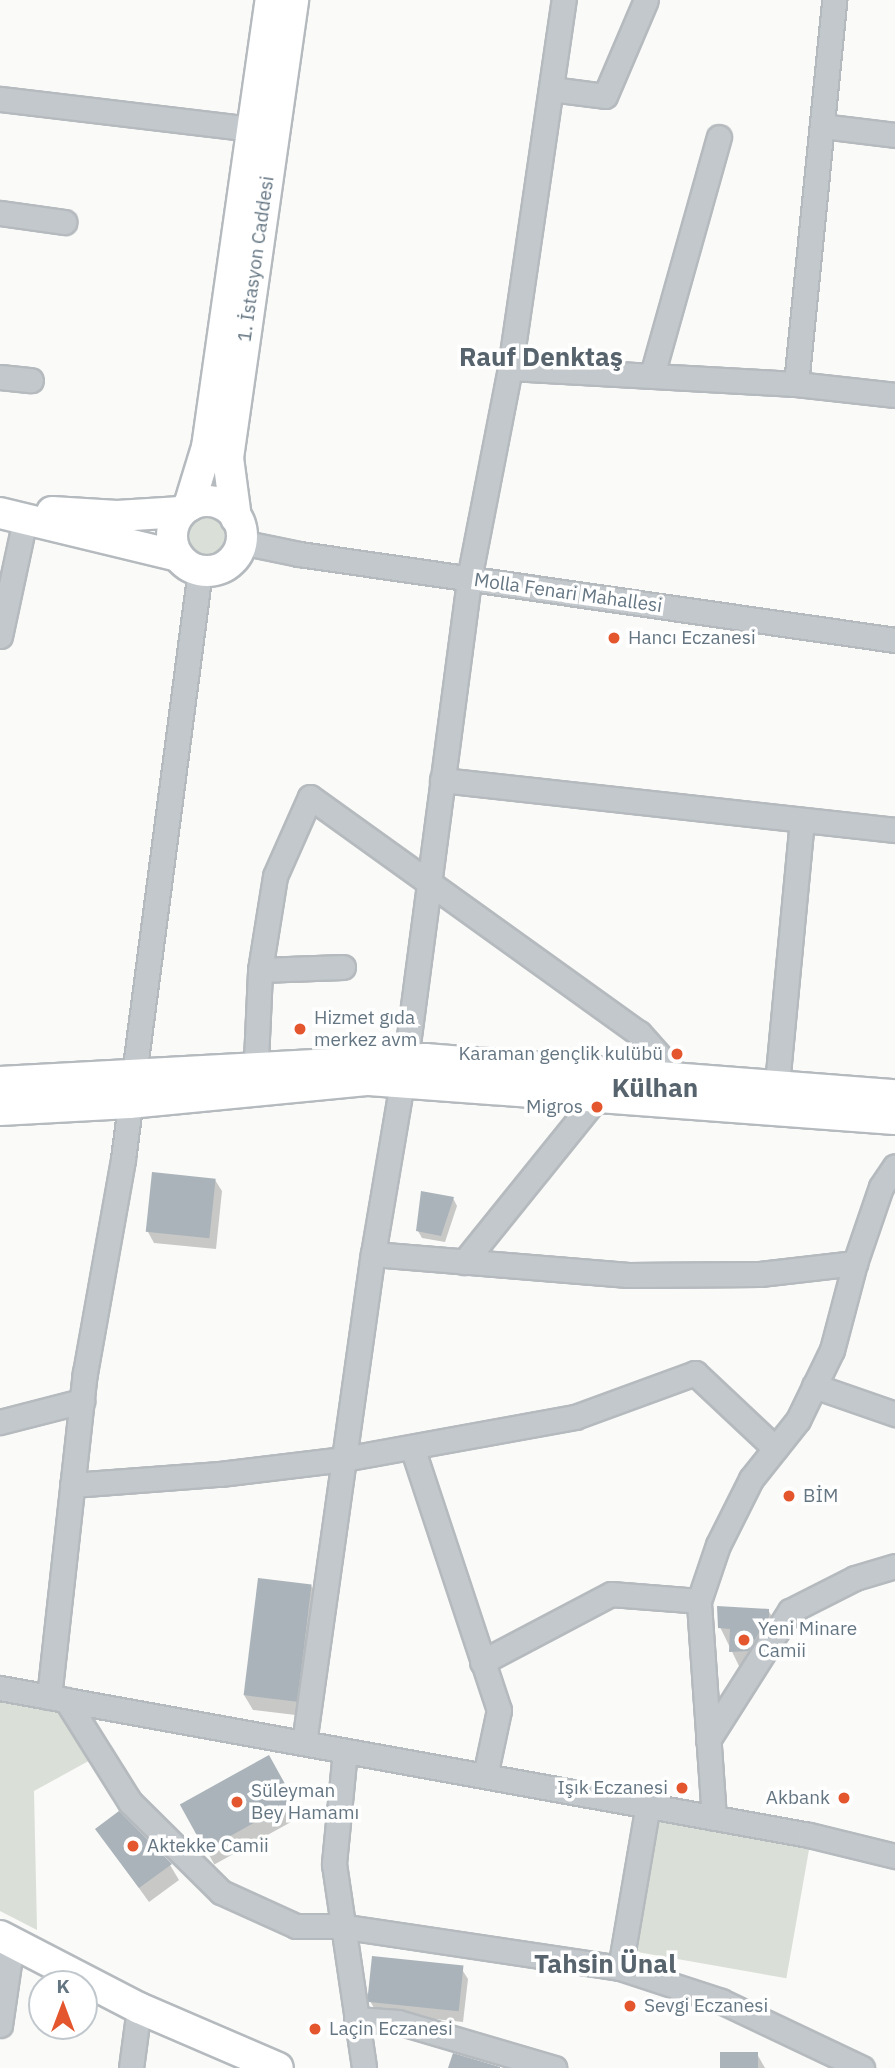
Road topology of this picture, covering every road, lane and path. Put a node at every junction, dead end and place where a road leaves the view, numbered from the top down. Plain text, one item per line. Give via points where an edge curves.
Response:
1 (271, 0) edge
2 (293, 0) edge
3 (564, 0) edge
4 (646, 0) edge
5 (834, 0) edge
6 (551, 89) junction
7 (0, 99) edge
8 (822, 126) junction
9 (252, 129) junction
10 (895, 135) edge
11 (719, 137) dead end
12 (0, 213) edge
13 (64, 222) dead end
14 (510, 368) junction
15 (652, 375) junction
16 (0, 377) edge
17 (31, 380) dead end
18 (796, 384) junction
19 (895, 395) edge
20 (185, 509) junction
21 (8, 514) edge
22 (239, 530) junction
23 (189, 563) junction
24 (469, 579) junction
25 (0, 636) edge
26 (895, 640) edge
27 (442, 780) junction
28 (802, 820) junction
29 (895, 830) edge
30 (428, 886) junction
31 (343, 967) dead end
32 (260, 970) junction
33 (404, 1070) junction
34 (678, 1077) junction
35 (255, 1080) junction
36 (0, 1082) edge
37 (777, 1084) junction
38 (131, 1090) junction
39 (895, 1095) edge
40 (598, 1096) junction
41 (0, 1110) edge
42 (895, 1119) edge
43 (895, 1166) edge
44 (884, 1209) edge
45 (373, 1254) junction
46 (464, 1262) junction
47 (855, 1263) junction
48 (814, 1386) junction
49 (82, 1401) junction
50 (895, 1414) edge
51 (0, 1422) edge
52 (412, 1447) junction
53 (775, 1448) junction
54 (344, 1459) junction
55 (72, 1485) junction
56 (895, 1566) edge
57 (699, 1601) junction
58 (482, 1662) junction
59 (0, 1688) edge
60 (58, 1699) junction
61 (708, 1740) junction
62 (304, 1743) junction
63 (345, 1751) junction
64 (485, 1776) junction
65 (648, 1805) junction
66 (713, 1818) junction
67 (895, 1856) edge
68 (340, 1926) junction
69 (6, 1940) edge
70 (620, 1968) junction
71 (139, 2008) junction
72 (356, 2019) junction
73 (0, 2025) edge
74 (260, 2067) edge
75 (131, 2068) edge
76 (364, 2068) edge
77 (554, 2068) edge
78 (862, 2068) edge

1 - 9 main road, 1. İstasyon Caddesi
2 - 22 main road, 1. İstasyon Caddesi via 228,458
3 - 6 street
4 - 6 street via 605,96
5 - 8 street
6 - 14 street
7 - 9 street
8 - 10 street
8 - 18 street
9 - 20 main road, 1. İstasyon Caddesi via 207,447
11 - 15 street
12 - 13 street
14 - 15 street
14 - 24 street
15 - 18 street
16 - 17 street
18 - 19 street
20 - 21 main road via 117,516
20 - 22 main road via 220,504
20 - 23 main road via 172,529
21 - 23 main road
21 - 25 street
22 - 23 main road via 222,567
22 - 24 street, Molla Fenari Mahallesi
23 - 38 street
24 - 26 street, Molla Fenari Mahallesi
24 - 27 street
27 - 28 street
27 - 30 street
28 - 29 street
28 - 37 street
30 - 32 street via 310,797 275,876
30 - 33 street
30 - 34 street via 639,1033
31 - 32 street
32 - 35 street
33 - 34 main road
33 - 35 main road
33 - 40 main road
33 - 45 street
34 - 37 main road
35 - 38 main road
36 - 38 main road
37 - 39 main road
38 - 41 main road
38 - 49 street
40 - 42 main road
40 - 46 street
43 - 44 street
44 - 47 street
45 - 46 street
45 - 54 street
46 - 47 street via 628,1275 760,1274
47 - 48 street via 832,1350
48 - 50 street
48 - 53 street via 798,1420
49 - 51 street
49 - 55 street
52 - 53 street via 575,1418 695,1373
52 - 54 street
52 - 58 street
53 - 57 street via 751,1479 729,1523
54 - 55 street
54 - 62 street
55 - 60 street
56 - 61 street via 855,1578 790,1611
57 - 58 street via 611,1594
57 - 61 street
58 - 64 street via 499,1710
59 - 60 street
60 - 62 street
60 - 68 street via 130,1801 220,1892 296,1926
61 - 66 street
62 - 63 street
63 - 64 street
63 - 68 street via 334,1864
64 - 65 street
65 - 66 street
65 - 70 street
66 - 67 street
68 - 70 street
68 - 72 street
69 - 71 main road
69 - 73 street
70 - 78 street via 722,2001 753,2020
71 - 74 main road
71 - 75 street
72 - 76 street
72 - 77 street via 398,2022

